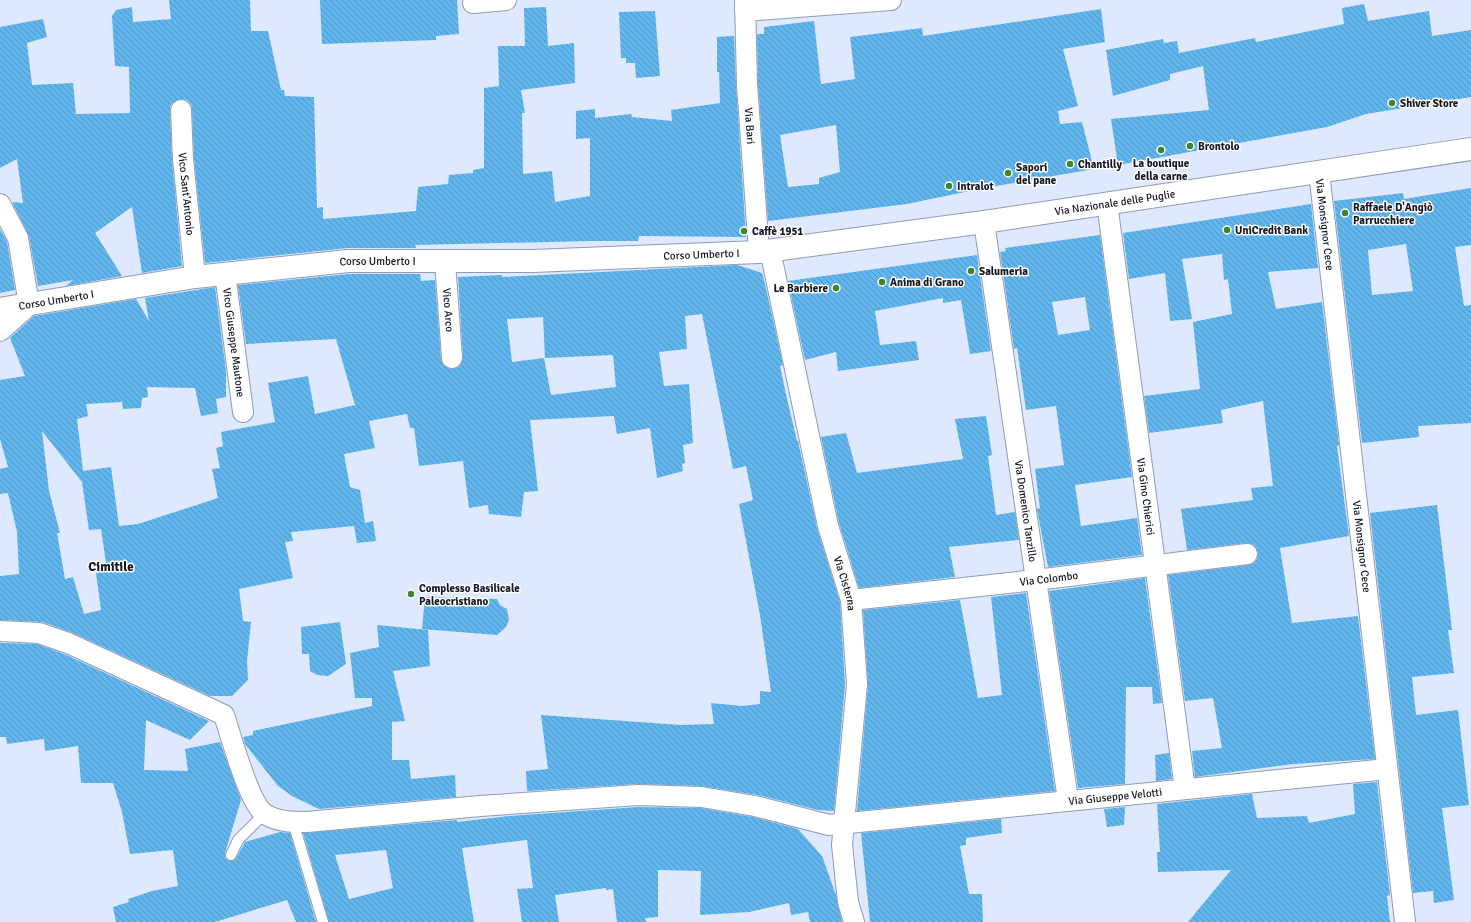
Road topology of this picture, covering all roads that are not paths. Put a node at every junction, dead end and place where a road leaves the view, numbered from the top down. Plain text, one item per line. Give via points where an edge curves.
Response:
1 (506, 0) edge
2 (891, 0) edge
3 (473, 3) dead end
4 (745, 6) edge
5 (180, 110) dead end
6 (1471, 149) edge
7 (1319, 172) junction
8 (1108, 203) junction
9 (0, 204) edge
10 (984, 222) junction
11 (764, 251) junction
12 (445, 262) junction
13 (225, 273) junction
14 (195, 277) junction
15 (29, 305) junction
16 (0, 309) edge
17 (0, 331) edge
18 (452, 358) dead end
19 (243, 412) dead end
20 (1247, 554) dead end
21 (1155, 566) junction
22 (1036, 580) junction
23 (851, 600) junction
24 (0, 631) edge
25 (1388, 769) junction
26 (1185, 789) junction
27 (1068, 800) junction
28 (264, 814) junction
29 (293, 822) junction
30 (843, 824) junction
31 (231, 855) dead end
32 (323, 922) edge
33 (854, 922) edge
34 (1405, 922) edge

1 - 3 street
2 - 4 street
4 - 11 street, Via Bari via 747,84
5 - 14 street, Vico Sant'Antonio
6 - 7 main road, Via Nazionale delle Puglie
7 - 8 main road, Via Nazionale delle Puglie
7 - 25 street, Via Monsignor Cece
8 - 10 main road, Via Nazionale delle Puglie
8 - 21 street, Via Gino Chierici
9 - 15 street via 18,238
10 - 11 main road, Via Nazionale delle Puglie
10 - 22 street, Via Domenico Tanzillo
11 - 12 main road, Corso Umberto I via 533,261
11 - 23 street, Via Cisterna via 828,526
12 - 13 main road, Corso Umberto I via 348,261
12 - 18 street, Vico Arco
13 - 14 main road, Corso Umberto I
13 - 19 street, Vico Giuseppe Mautone
14 - 15 main road, Corso Umberto I
15 - 16 main road, Corso Umberto I
15 - 17 street
20 - 21 street, Via Colombo
21 - 22 street, Via Colombo
21 - 26 street, Via Gino Chierici
22 - 23 street, Via Colombo
22 - 27 street, Via Domenico Tanzillo
23 - 30 street, Via Cisterna via 856,684
24 - 28 street via 39,633 68,643 224,715 253,801
25 - 26 street, Via Giuseppe Velotti
25 - 34 street, Via Monsignor Cece
26 - 27 street, Via Giuseppe Velotti
27 - 30 street, Via Giuseppe Velotti
28 - 29 street, Via Giuseppe Velotti
28 - 31 lane via 238,840
29 - 30 street, Via Giuseppe Velotti via 638,795 701,797 755,806 829,825
29 - 32 lane
30 - 33 street, Via Cisterna via 842,845 848,902

